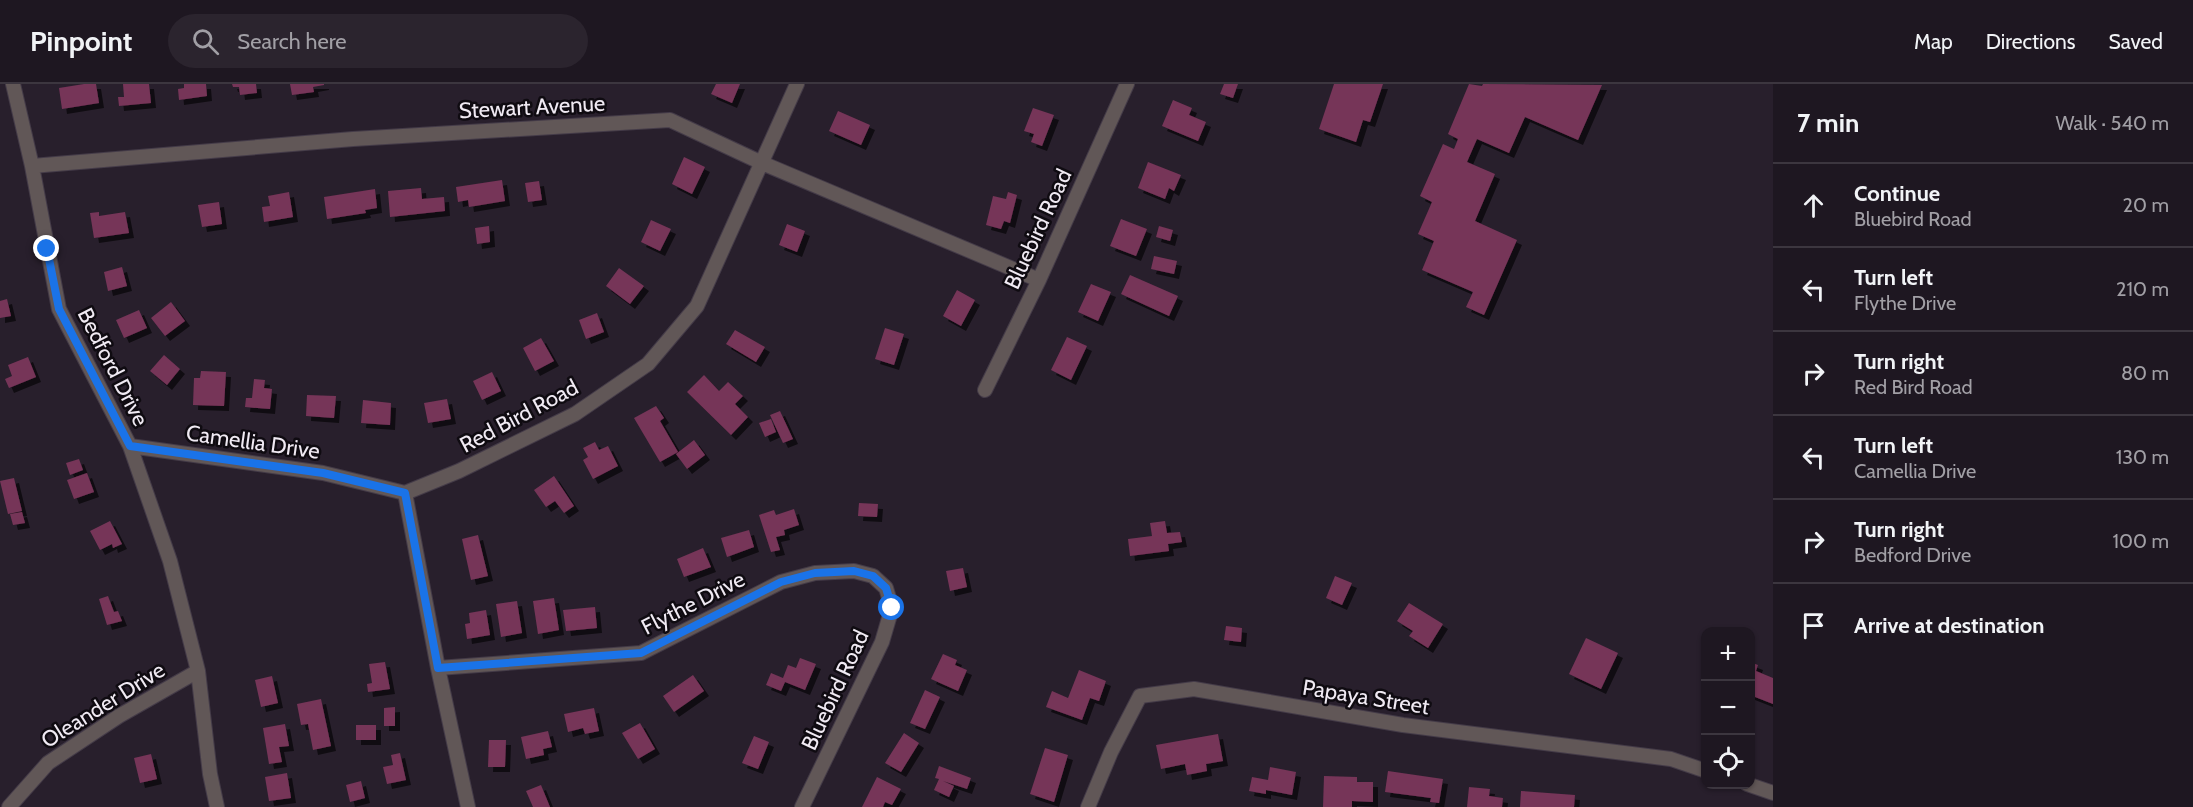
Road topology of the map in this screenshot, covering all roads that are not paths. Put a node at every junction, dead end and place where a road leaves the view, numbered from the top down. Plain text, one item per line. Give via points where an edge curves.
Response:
1 (13, 84) edge
2 (797, 84) edge
3 (1127, 84) edge
4 (762, 164) junction
5 (32, 166) junction
6 (1039, 280) junction
7 (985, 390) dead end
8 (130, 446) junction
9 (405, 493) junction
10 (886, 588) joint
11 (438, 668) junction
12 (198, 671) junction
13 (1701, 769) edge
14 (1755, 787) edge
15 (1773, 793) edge
16 (9, 807) edge
17 (217, 807) edge
18 (468, 807) edge
19 (802, 807) edge
20 (1088, 807) edge

1 - 5 street, Bedford Drive
2 - 4 street, Red Bird Road
3 - 6 street, Bluebird Road
4 - 5 street, Stewart Avenue via 670,120 353,139
4 - 6 street, Stewart Avenue
4 - 9 street, Red Bird Road via 697,306 648,364 575,414
5 - 8 street, Bedford Drive via 59,309
6 - 7 street, Bluebird Road
8 - 9 street, Camellia Drive via 323,473
8 - 12 street, Bedford Drive via 170,561
9 - 11 street
10 - 11 street, Flythe Drive via 873,576 854,571 815,573 781,582 641,653
10 - 19 street, Bluebird Road via 892,608 882,642
11 - 18 street
12 - 16 street, Oleander Drive via 48,763
12 - 17 street, Bedford Drive
13 - 20 street, Papaya Street via 1671,759 1403,725 1194,689 1140,696
14 - 15 street

